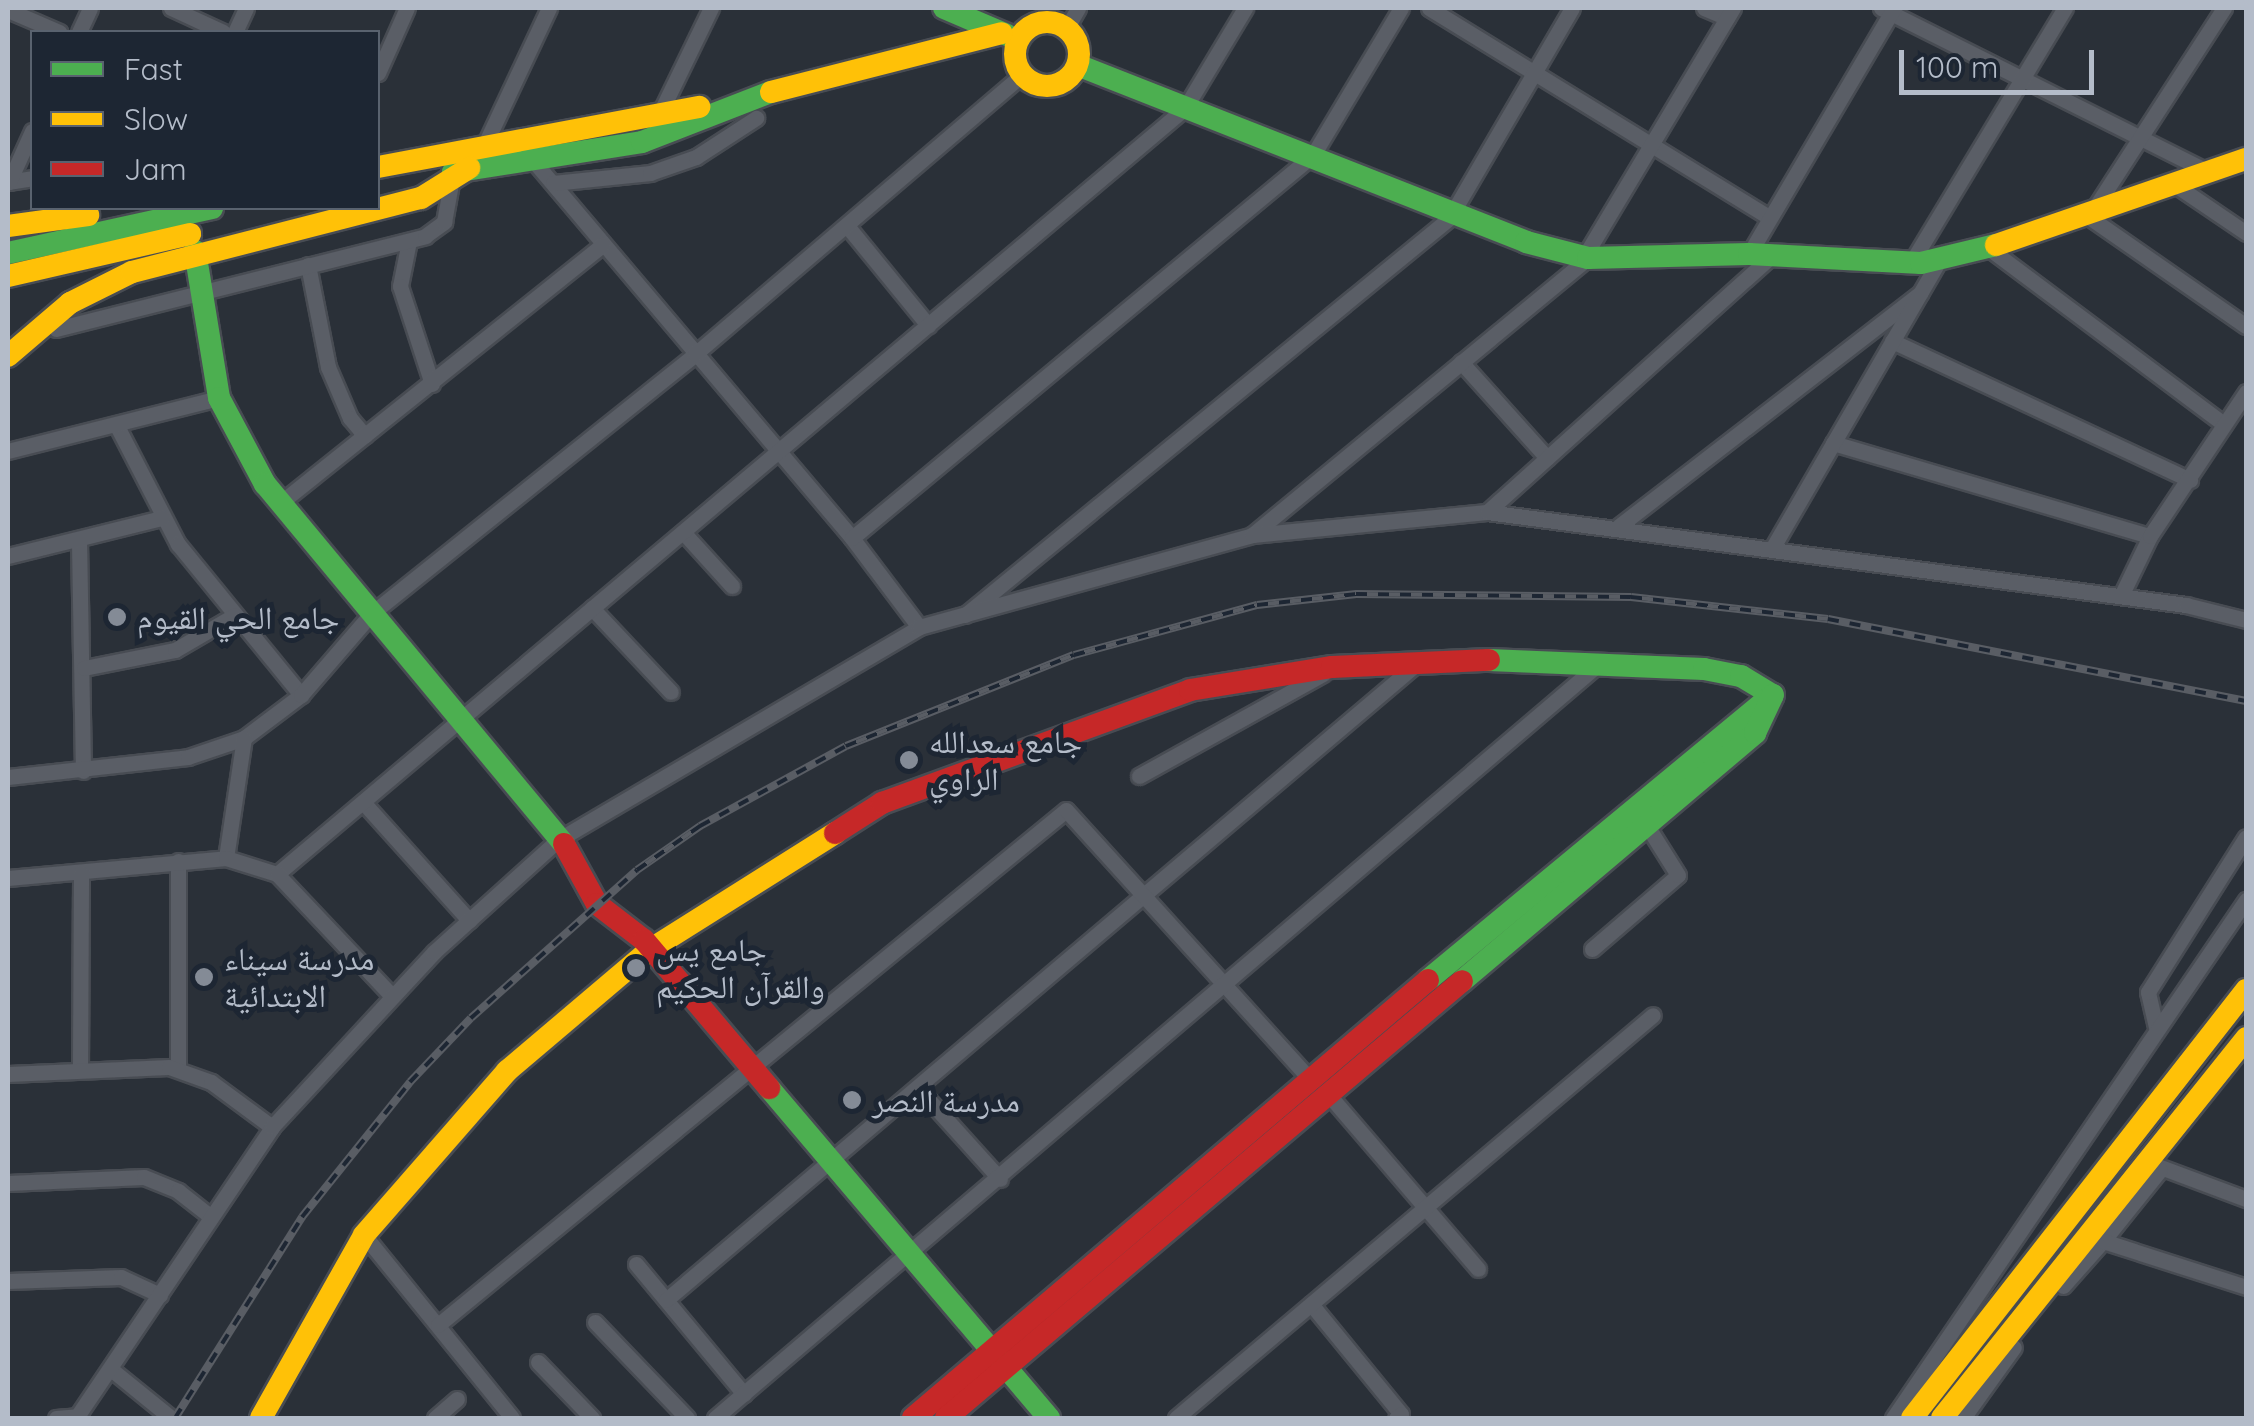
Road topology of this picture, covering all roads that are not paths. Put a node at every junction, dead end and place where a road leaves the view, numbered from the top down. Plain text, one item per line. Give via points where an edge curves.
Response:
1 (171, 8) edge
2 (406, 8) edge
3 (548, 8) edge
4 (711, 8) edge
5 (944, 8) edge
6 (1078, 8) edge
7 (1245, 8) edge
8 (1402, 8) edge
9 (1429, 8) edge
10 (1572, 8) edge
11 (1704, 8) edge
12 (2065, 8) edge
13 (2224, 8) edge
14 (1889, 9) edge
15 (8, 10) edge
16 (1730, 13) edge
17 (1066, 29) junction
18 (54, 30) edge
19 (219, 30) edge
20 (1009, 36) junction
21 (1080, 66) junction
22 (380, 67) edge
23 (1534, 72) junction
24 (1023, 74) junction
25 (2022, 78) junction
26 (771, 92) junction
27 (1185, 108) junction
28 (659, 115) junction
29 (756, 118) dead end
30 (30, 135) edge
31 (2141, 137) junction
32 (1651, 145) junction
33 (380, 151) edge
34 (1313, 155) junction
35 (468, 158) junction
36 (531, 158) junction
37 (2246, 159) edge
38 (380, 166) edge
39 (2209, 172) junction
40 (8, 182) edge
41 (553, 183) junction
42 (2174, 184) junction
43 (380, 189) edge
44 (380, 208) edge
45 (113, 210) edge
46 (208, 210) edge
47 (294, 210) edge
48 (371, 210) edge
49 (1456, 211) junction
50 (2089, 216) junction
51 (1770, 218) junction
52 (8, 226) edge
53 (848, 227) junction
54 (168, 231) edge
55 (2246, 233) edge
56 (409, 241) junction
57 (604, 244) junction
58 (1988, 247) junction
59 (195, 252) junction
60 (8, 254) edge
61 (1760, 255) junction
62 (1586, 257) junction
63 (1940, 259) junction
64 (1911, 263) junction
65 (308, 266) junction
66 (8, 276) edge
67 (201, 292) junction
68 (1920, 294) junction
69 (928, 325) junction
70 (2246, 326) edge
71 (56, 330) dead end
72 (1892, 340) junction
73 (695, 354) junction
74 (8, 356) edge
75 (1461, 362) junction
76 (432, 384) junction
77 (2246, 392) edge
78 (219, 398) junction
79 (2224, 424) junction
80 (118, 428) junction
81 (366, 436) junction
82 (1833, 443) junction
83 (8, 451) edge
84 (777, 452) junction
85 (1547, 458) junction
86 (2190, 480) junction
87 (279, 504) junction
88 (1487, 512) junction
89 (162, 518) junction
90 (1619, 526) junction
91 (683, 532) junction
92 (1252, 536) junction
93 (2150, 536) junction
94 (852, 538) junction
95 (79, 541) junction
96 (1773, 547) junction
97 (8, 556) edge
98 (732, 586) dead end
99 (2121, 596) junction
100 (592, 608) junction
101 (371, 614) junction
102 (235, 615) junction
103 (958, 620) junction
104 (2246, 620) edge
105 (919, 628) junction
106 (1423, 658) junction
107 (1600, 663) junction
108 (1332, 667) junction
109 (84, 668) junction
110 (671, 692) dead end
111 (301, 695) junction
112 (459, 720) junction
113 (244, 738) junction
114 (83, 770) junction
115 (1139, 776) dead end
116 (8, 778) edge
117 (363, 802) junction
118 (1644, 816) junction
119 (2246, 837) edge
120 (558, 840) junction
121 (226, 858) junction
122 (178, 861) junction
123 (81, 872) junction
124 (277, 874) junction
125 (8, 878) edge
126 (1145, 897) junction
127 (2246, 900) edge
128 (469, 920) junction
129 (651, 949) junction
130 (1592, 949) dead end
131 (1226, 986) junction
132 (2246, 990) edge
133 (391, 995) junction
134 (1654, 1015) dead end
135 (2156, 1027) junction
136 (2246, 1038) edge
137 (749, 1067) junction
138 (178, 1069) junction
139 (80, 1070) junction
140 (8, 1074) edge
141 (1309, 1078) junction
142 (919, 1089) junction
143 (1329, 1095) junction
144 (272, 1127) junction
145 (832, 1164) junction
146 (2154, 1166) junction
147 (1000, 1179) junction
148 (8, 1183) edge
149 (2246, 1199) edge
150 (1426, 1208) junction
151 (210, 1217) junction
152 (364, 1234) junction
153 (2102, 1241) junction
154 (1120, 1242) junction
155 (910, 1256) junction
156 (1136, 1261) junction
157 (636, 1264) dead end
158 (1478, 1269) dead end
159 (8, 1280) edge
160 (2246, 1287) edge
161 (160, 1295) junction
162 (666, 1300) junction
163 (1311, 1304) junction
164 (595, 1322) dead end
165 (438, 1325) junction
166 (999, 1360) junction
167 (538, 1362) dead end
168 (112, 1370) junction
169 (744, 1394) junction
170 (457, 1399) dead end
171 (77, 1417) edge
172 (56, 1418) edge
173 (171, 1418) edge
174 (261, 1418) edge
175 (435, 1418) edge
176 (512, 1418) edge
177 (592, 1418) edge
178 (687, 1418) edge
179 (715, 1418) edge
180 (913, 1418) edge
181 (946, 1418) edge
182 (1048, 1418) edge
183 (1176, 1418) edge
184 (1396, 1418) edge
185 (1893, 1418) edge
186 (1912, 1418) edge
187 (1942, 1418) edge
188 (1963, 1418) edge

1 - 19 street
2 - 22 street
3 - 35 street
4 - 28 street
5 - 20 main road
6 - 17 street
7 - 27 street
8 - 34 street
9 - 23 street
10 - 23 street
11 - 16 street
12 - 25 street
13 - 31 street
14 - 25 street
14 - 51 street
15 - 18 street
16 - 32 street
17 - 20 main road via 1043,23
17 - 21 main road via 1079,46
20 - 24 main road
20 - 26 main road
21 - 24 main road via 1054,85
21 - 27 main road
23 - 32 street
23 - 49 street
24 - 53 street
25 - 31 street
25 - 64 street
26 - 28 main road
26 - 36 main road via 642,142
27 - 34 main road
27 - 69 street
28 - 35 main road
29 - 41 street via 696,157 650,173
30 - 40 street
31 - 39 street
31 - 50 street
32 - 51 street
32 - 62 street
33 - 35 main road
34 - 49 main road
34 - 94 street
35 - 36 main road
35 - 38 main road
35 - 43 main road
35 - 44 main road via 421,198
35 - 56 street via 444,222
36 - 41 street
37 - 39 main road
39 - 42 main road
41 - 57 street
42 - 50 main road
42 - 55 street
45 - 52 main road
46 - 54 main road
47 - 54 main road
48 - 59 main road
49 - 62 main road via 1526,242
49 - 103 street
50 - 58 main road
50 - 70 street
51 - 61 street
53 - 69 street
53 - 73 street
54 - 59 main road
54 - 60 main road
54 - 66 main road
54 - 74 main road
56 - 65 street
56 - 76 street via 400,286
57 - 73 street
57 - 76 street
58 - 63 main road
58 - 79 street
59 - 67 main road
61 - 62 main road
61 - 64 main road
61 - 85 street
62 - 75 street
63 - 64 main road
63 - 68 street
65 - 67 street
65 - 81 street via 328,367 350,418
67 - 71 street
67 - 78 main road
68 - 72 street
68 - 90 street
69 - 84 street
72 - 82 street
72 - 86 street
73 - 84 street
73 - 101 street
75 - 85 street
75 - 92 street
76 - 81 street
77 - 79 street
78 - 80 street
78 - 87 main road
79 - 86 street
80 - 83 street
80 - 89 street
81 - 87 street
82 - 93 street
82 - 96 street
84 - 91 street
84 - 94 street
85 - 88 street
86 - 93 street
87 - 101 main road
88 - 90 street
88 - 92 street
89 - 95 street
89 - 102 street
90 - 96 street
91 - 98 street
91 - 100 street
92 - 103 street
93 - 99 street
94 - 105 street
95 - 97 street
95 - 109 street
96 - 99 street
99 - 104 street
100 - 110 street
100 - 112 street
101 - 111 street
101 - 112 main road
102 - 109 street via 174,650
102 - 111 street
103 - 105 street
105 - 120 street
106 - 107 main road
106 - 108 main road
106 - 126 street
107 - 118 main road via 1716,670 1773,695
107 - 131 street
108 - 115 street
108 - 129 main road via 1190,690 909,791 829,832
109 - 114 street
111 - 113 street
112 - 117 street
112 - 120 main road
113 - 114 street via 188,757
113 - 121 street
114 - 116 street
117 - 124 street
117 - 128 street
118 - 130 street via 1676,865 1677,878
118 - 141 main road
118 - 143 main road
119 - 135 street via 2148,992
120 - 128 street
120 - 129 main road via 584,869 597,904
121 - 122 street
121 - 124 street
122 - 123 street
122 - 138 street
123 - 125 street
123 - 139 street
124 - 133 street
126 - 131 street
126 - 137 street via 1066,810
126 - 142 street
127 - 135 street
128 - 133 street
129 - 137 main road
129 - 152 main road via 507,1071
131 - 141 street
131 - 147 street
132 - 186 main road
133 - 144 street
134 - 150 street
135 - 185 street
136 - 146 main road
137 - 145 main road
137 - 165 street
138 - 139 street
138 - 144 street via 211,1082
139 - 140 street
141 - 154 main road
142 - 145 street
142 - 147 street
143 - 150 street
143 - 156 main road
144 - 151 street
145 - 155 main road
145 - 162 street
146 - 149 street
146 - 153 street
146 - 187 main road
147 - 155 street
148 - 151 street via 144,1178 178,1191
150 - 158 street
150 - 163 street
151 - 161 street
152 - 165 street
152 - 174 main road
153 - 160 street
153 - 188 street
154 - 156 main road
154 - 166 main road
155 - 166 main road
155 - 169 street
156 - 166 main road
157 - 162 street
159 - 161 street via 121,1277
161 - 168 street
162 - 169 street
163 - 183 street
163 - 184 street via 1401,1414
164 - 178 street
165 - 176 street
166 - 180 main road
166 - 181 main road
166 - 182 main road
167 - 177 street
168 - 171 street
168 - 173 street
169 - 179 street
170 - 175 street
171 - 172 street

